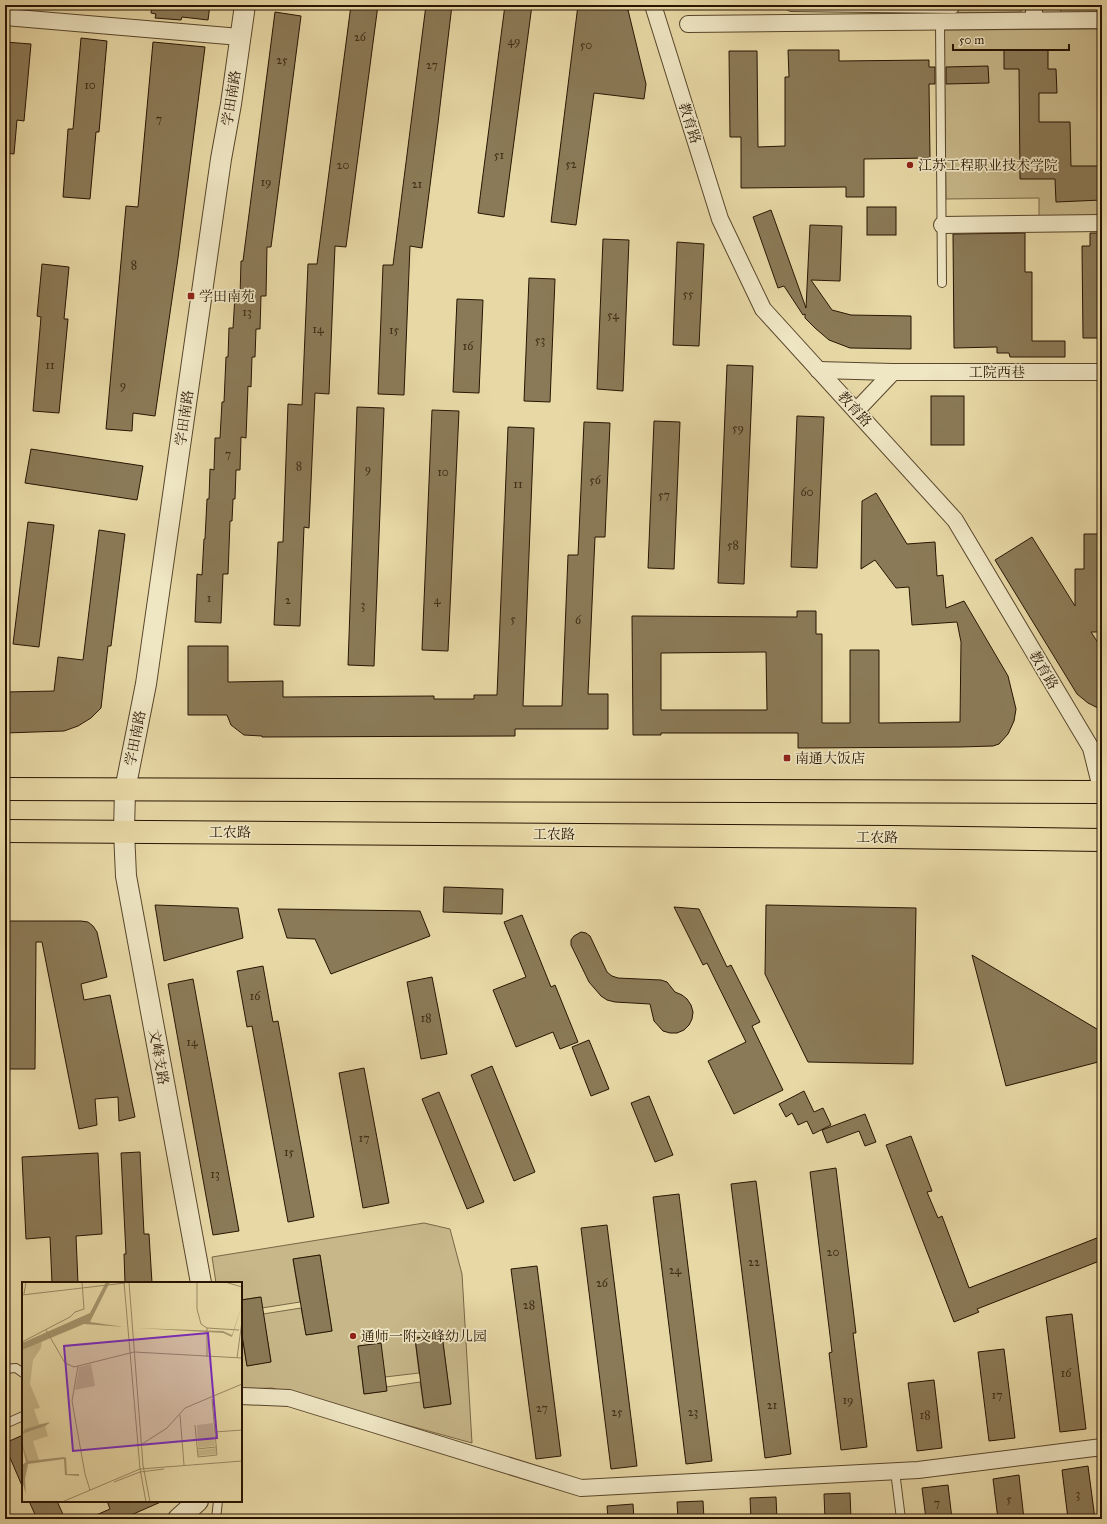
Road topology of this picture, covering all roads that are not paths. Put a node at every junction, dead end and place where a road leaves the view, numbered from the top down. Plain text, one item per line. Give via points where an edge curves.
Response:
1 (245, 5) edge
2 (653, 5) edge
3 (954, 5) edge
4 (791, 12) edge
5 (1034, 13) edge
6 (5, 18) edge
7 (1102, 20) edge
8 (940, 21) junction
9 (688, 24) dead end
10 (240, 37) junction
11 (1102, 222) edge
12 (942, 224) junction
13 (942, 283) dead end
14 (818, 370) junction
15 (893, 372) junction
16 (1102, 372) edge
17 (856, 411) junction
18 (5, 789) edge
19 (125, 790) junction
20 (1102, 792) edge
21 (5, 831) edge
22 (124, 831) junction
23 (1102, 840) edge
24 (201, 1282) edge
25 (5, 1368) edge
26 (22, 1371) edge
27 (242, 1396) edge
28 (22, 1416) edge
29 (5, 1424) edge
30 (1102, 1447) edge
31 (895, 1471) junction
32 (197, 1502) edge
33 (218, 1502) edge
34 (178, 1519) edge
35 (216, 1519) edge
36 (901, 1519) edge

1 - 10 street, 学田南路
2 - 14 street, 教育路 via 720,219 763,309
3 - 4 lane via 954,9
4 - 8 street
4 - 9 street
5 - 7 street
5 - 8 street
6 - 10 street
8 - 12 lane
10 - 19 street, 学田南路 via 220,159 146,684
11 - 12 street
12 - 13 lane
14 - 15 street, 工院西巷
14 - 17 street, 教育路
15 - 16 street, 工院西巷
15 - 17 street
17 - 20 street, 教育路 via 955,520 1091,748
18 - 19 main road
19 - 20 main road
19 - 22 street, 学田南路
21 - 22 main road, 工农路
22 - 23 main road, 工农路
22 - 24 street, 文峰支路 via 126,876
25 - 26 lane via 16,1368
27 - 31 street via 289,1398 581,1488
28 - 29 lane
30 - 31 street
31 - 36 lane
32 - 34 street
33 - 35 lane

